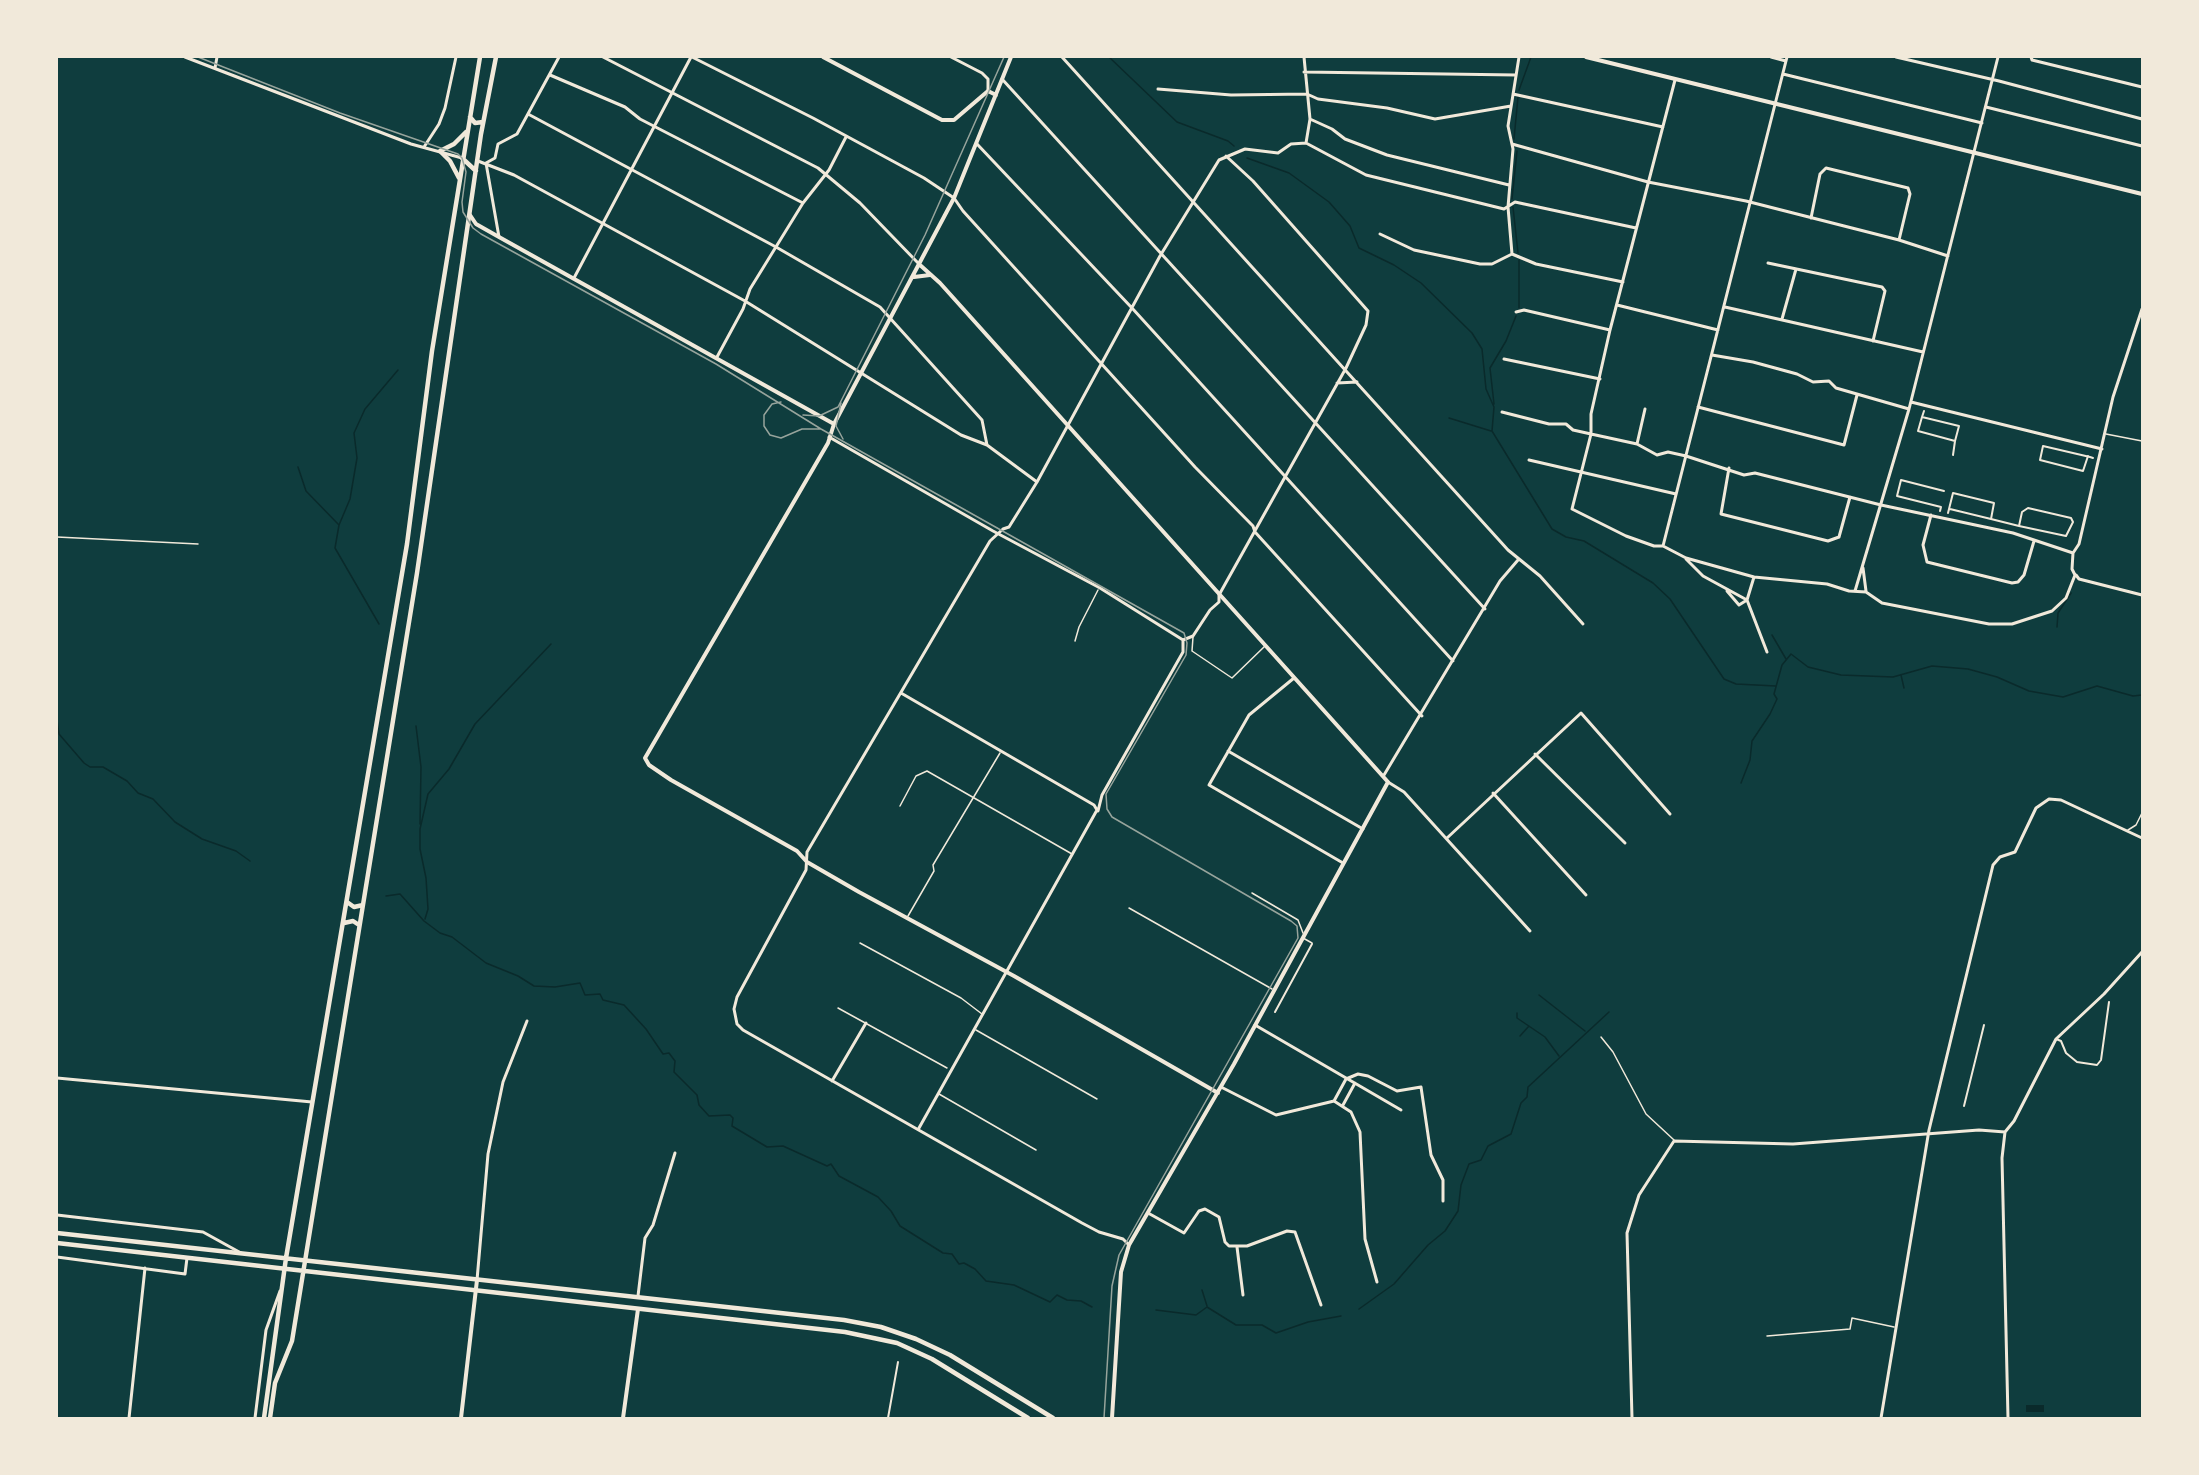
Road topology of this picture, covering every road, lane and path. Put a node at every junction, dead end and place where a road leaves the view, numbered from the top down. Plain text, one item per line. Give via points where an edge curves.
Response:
1 (185, 57) edge
2 (217, 57) edge
3 (456, 57) edge
4 (480, 57) edge
5 (496, 57) edge
6 (559, 57) edge
7 (603, 57) edge
8 (692, 57) edge
9 (823, 57) edge
10 (951, 57) edge
11 (1011, 57) edge
12 (1062, 57) edge
13 (1304, 57) edge
14 (1519, 57) edge
15 (1586, 57) edge
16 (1771, 57) edge
17 (1896, 57) edge
18 (1998, 57) edge
19 (2031, 57) edge
20 (1786, 59) edge
21 (215, 68) junction
22 (1304, 72) junction
23 (1783, 74) junction
24 (550, 75) junction
25 (1516, 75) junction
26 (1002, 79) junction
27 (1675, 80) junction
28 (1994, 80) junction
29 (2142, 87) edge
30 (1158, 89) dead end
31 (988, 91) junction
32 (673, 93) junction
33 (1307, 94) junction
34 (1514, 94) junction
35 (996, 95) junction
36 (1776, 103) junction
37 (1511, 106) junction
38 (1986, 106) junction
39 (528, 114) junction
40 (469, 115) junction
41 (1310, 119) junction
42 (2142, 119) edge
43 (483, 122) junction
44 (1982, 123) junction
45 (655, 127) junction
46 (1663, 127) junction
47 (466, 132) junction
48 (846, 137) junction
49 (1306, 143) junction
50 (977, 144) junction
51 (1512, 144) junction
52 (2142, 146) edge
53 (424, 147) junction
54 (440, 151) junction
55 (1975, 153) junction
56 (1226, 156) junction
57 (462, 158) junction
58 (478, 161) junction
59 (486, 163) junction
60 (476, 171) junction
61 (630, 171) junction
62 (825, 174) junction
63 (459, 178) junction
64 (1648, 182) junction
65 (1509, 185) junction
66 (2142, 194) edge
67 (954, 198) junction
68 (1192, 200) junction
69 (1752, 202) junction
70 (803, 203) junction
71 (1508, 207) junction
72 (470, 214) junction
73 (1811, 218) junction
74 (603, 223) junction
75 (1636, 228) junction
76 (1380, 234) dead end
77 (499, 237) junction
78 (1899, 240) junction
79 (776, 247) junction
80 (1512, 254) junction
81 (925, 255) junction
82 (1160, 256) junction
83 (1948, 256) junction
84 (1768, 263) dead end
85 (920, 265) junction
86 (1796, 269) junction
87 (926, 271) junction
88 (931, 275) junction
89 (574, 278) junction
90 (913, 278) junction
91 (1623, 282) junction
92 (745, 301) junction
93 (1617, 305) junction
94 (1725, 307) junction
95 (1132, 308) junction
96 (2142, 309) edge
97 (1516, 312) dead end
98 (891, 317) junction
99 (1782, 320) junction
100 (1610, 330) junction
101 (1718, 330) junction
102 (1873, 341) junction
103 (1923, 352) junction
104 (1712, 355) junction
105 (717, 357) junction
106 (1504, 359) dead end
107 (1101, 364) junction
108 (1346, 368) junction
109 (861, 374) junction
110 (1600, 379) junction
111 (1337, 383) junction
112 (1359, 383) junction
113 (1857, 394) junction
114 (1911, 402) junction
115 (1698, 407) junction
116 (1645, 409) dead end
117 (1909, 409) junction
118 (1924, 411) dead end
119 (1502, 412) dead end
120 (1922, 417) junction
121 (1314, 423) junction
122 (834, 424) junction
123 (1068, 426) junction
124 (1590, 434) junction
125 (2105, 434) junction
126 (829, 437) junction
127 (1955, 441) junction
128 (2142, 441) edge
129 (1637, 444) junction
130 (987, 445) junction
131 (2102, 449) junction
132 (1953, 455) dead end
133 (1686, 456) junction
134 (2088, 456) junction
135 (2093, 458) dead end
136 (1529, 460) dead end
137 (1729, 468) junction
138 (1581, 472) junction
139 (1285, 477) junction
140 (1896, 479) dead end
141 (1901, 480) junction
142 (1037, 482) junction
143 (1944, 491) dead end
144 (1676, 494) junction
145 (1850, 497) junction
146 (1881, 505) junction
147 (1940, 511) dead end
148 (1931, 515) junction
149 (1992, 519) junction
150 (2019, 525) junction
151 (1255, 532) junction
152 (999, 533) junction
153 (57, 537) edge
154 (2034, 541) junction
155 (198, 544) dead end
156 (1663, 546) junction
157 (2073, 553) junction
158 (1686, 558) junction
159 (1518, 561) junction
160 (1863, 566) junction
161 (2076, 575) junction
162 (1754, 577) junction
163 (1100, 588) junction
164 (1724, 588) junction
165 (1855, 591) junction
166 (1866, 592) junction
167 (1219, 595) junction
168 (2142, 595) edge
169 (1747, 600) junction
170 (1485, 609) junction
171 (1582, 624) dead end
172 (1193, 636) junction
173 (1183, 640) junction
174 (1075, 641) dead end
175 (1266, 645) junction
176 (1767, 652) dead end
177 (1453, 661) junction
178 (1296, 677) junction
179 (901, 693) junction
180 (1422, 716) junction
181 (1228, 751) junction
182 (1000, 752) junction
183 (1535, 754) junction
184 (1384, 775) junction
185 (1388, 782) junction
186 (1493, 793) junction
187 (975, 798) junction
188 (900, 806) dead end
189 (1097, 813) junction
190 (2142, 813) edge
191 (1670, 814) dead end
192 (1363, 828) junction
193 (2128, 830) junction
194 (1447, 838) junction
195 (2142, 838) edge
196 (1625, 843) dead end
197 (1073, 855) junction
198 (807, 862) junction
199 (1343, 863) junction
200 (1252, 893) dead end
201 (1586, 895) dead end
202 (347, 902) junction
203 (363, 904) junction
204 (1129, 909) dead end
205 (907, 917) junction
206 (344, 922) junction
207 (359, 925) junction
208 (1530, 931) dead end
209 (1303, 938) junction
210 (860, 943) dead end
211 (1312, 944) joint
212 (2142, 952) edge
213 (1006, 972) junction
214 (1275, 990) junction
215 (2109, 1002) dead end
216 (838, 1008) dead end
217 (1275, 1012) dead end
218 (982, 1015) junction
219 (527, 1022) dead end
220 (866, 1023) junction
221 (1984, 1024) dead end
222 (1255, 1025) junction
223 (974, 1029) junction
224 (1602, 1037) dead end
225 (2056, 1039) junction
226 (947, 1068) dead end
227 (57, 1078) edge
228 (1346, 1079) junction
229 (832, 1081) junction
230 (1355, 1083) junction
231 (1221, 1086) junction
232 (1218, 1093) junction
233 (938, 1094) junction
234 (1097, 1100) dead end
235 (1334, 1101) junction
236 (313, 1102) junction
237 (1343, 1106) junction
238 (1964, 1106) dead end
239 (1401, 1110) dead end
240 (919, 1128) junction
241 (2005, 1132) junction
242 (1928, 1134) junction
243 (1674, 1141) junction
244 (1036, 1150) dead end
245 (675, 1153) dead end
246 (1443, 1201) dead end
247 (1148, 1213) junction
248 (57, 1215) edge
249 (57, 1233) edge
250 (57, 1243) edge
251 (1129, 1245) junction
252 (1237, 1247) junction
253 (243, 1253) junction
254 (57, 1257) edge
255 (187, 1258) junction
256 (286, 1258) junction
257 (304, 1260) junction
258 (145, 1268) junction
259 (285, 1269) junction
260 (302, 1271) junction
261 (477, 1280) junction
262 (283, 1281) junction
263 (503, 1282) junction
264 (1377, 1282) dead end
265 (476, 1291) junction
266 (503, 1294) junction
267 (1243, 1295) dead end
268 (638, 1296) junction
269 (1321, 1305) dead end
270 (638, 1310) junction
271 (1894, 1327) junction
272 (1767, 1336) dead end
273 (898, 1362) dead end
274 (129, 1418) edge
275 (255, 1418) edge
276 (264, 1418) edge
277 (270, 1418) edge
278 (461, 1418) edge
279 (623, 1418) edge
280 (888, 1418) edge
281 (1028, 1418) edge
282 (1053, 1418) edge
283 (1112, 1418) edge
284 (1632, 1418) edge
285 (1881, 1418) edge
286 (2008, 1418) edge

1 - 21 street
2 - 21 street
3 - 53 street via 445,108
4 - 40 main road
5 - 43 main road
6 - 24 street
7 - 32 street
8 - 32 street
8 - 48 street
9 - 31 street via 942,120 954,120
10 - 31 street via 982,73 988,79
11 - 26 street
12 - 68 street
13 - 22 street
14 - 25 street
15 - 27 street
16 - 20 street
17 - 28 street
18 - 28 street
19 - 29 street
20 - 23 street
21 - 53 street
22 - 25 street
22 - 33 street
23 - 36 street
23 - 44 street
24 - 39 street
24 - 45 street via 625,107
25 - 34 street
26 - 35 street
26 - 82 street
27 - 36 street
27 - 46 street
28 - 38 street
28 - 42 street
30 - 33 street via 1231,95
31 - 35 street
32 - 45 street
32 - 62 street
33 - 37 street via 1435,119
33 - 41 street
34 - 37 street
34 - 46 street
35 - 50 street
36 - 55 street
36 - 69 street
37 - 51 street via 1508,126
38 - 44 street
38 - 52 street
39 - 59 street via 517,134 498,144 495,158
39 - 61 street
40 - 43 main road via 475,123
40 - 47 main road
41 - 49 street
41 - 65 street via 1345,139 1387,154
43 - 58 main road
44 - 55 street
45 - 61 street
45 - 70 street
46 - 64 street
47 - 54 main road
47 - 57 main road
48 - 62 street
48 - 67 street
49 - 56 street via 1291,144 1278,153 1245,149
49 - 71 street via 1366,175
50 - 67 street
50 - 95 street
51 - 64 street
51 - 65 street
53 - 54 street
54 - 57 street
54 - 63 main road
55 - 66 street
55 - 83 street
56 - 68 street via 1212,168
56 - 108 street via 1368,310 1366,325
57 - 60 main road
57 - 63 main road
58 - 59 street
58 - 60 main road
59 - 74 street
59 - 77 street
60 - 72 main road
61 - 74 street
61 - 79 street
62 - 70 street
62 - 85 street via 860,203
63 - 202 main road via 406,544
64 - 69 street
64 - 75 street
65 - 71 street
67 - 81 street
67 - 107 street
68 - 82 street
68 - 108 street
69 - 73 street
69 - 94 street
70 - 79 street
71 - 75 street via 1515,202
71 - 80 street
72 - 77 street via 476,224
72 - 203 main road
73 - 78 street
73 - 78 street via 1820,174 1826,168 1910,192
74 - 89 street
74 - 92 street
75 - 91 street
76 - 80 street via 1414,250 1480,264 1492,264
77 - 89 street
78 - 83 street
79 - 92 street
79 - 98 street
80 - 91 street via 1536,264
81 - 85 street
81 - 87 street
82 - 95 street
82 - 121 street
83 - 103 street
84 - 86 street
85 - 87 street
85 - 90 street
86 - 99 street
86 - 102 street via 1882,287 1885,291
87 - 88 street
88 - 90 street
88 - 123 street
89 - 105 street
90 - 98 street
91 - 93 street
92 - 105 street
92 - 109 street
93 - 100 street
93 - 101 street
94 - 99 street
94 - 101 street
95 - 107 street
95 - 139 street
96 - 125 street
97 - 100 street via 1524,310
98 - 109 street
98 - 130 street via 982,420
99 - 102 street
100 - 110 street
101 - 104 street
102 - 103 street
103 - 114 street
104 - 113 street via 1764,365 1813,382 1829,381 1836,388
104 - 115 street
105 - 122 street
106 - 110 street
107 - 123 street
107 - 151 street
108 - 111 street
108 - 112 street
109 - 122 street
109 - 130 street via 961,435
110 - 124 street
111 - 112 street
111 - 121 street
112 - 159 street
113 - 115 street via 1844,445
113 - 117 street
114 - 117 street
114 - 131 street
115 - 133 street
116 - 129 street
117 - 146 street
118 - 120 street
119 - 124 street via 1566,424
120 - 127 street via 1918,432
120 - 127 street via 1959,426
121 - 139 street
121 - 170 street
122 - 126 street
123 - 142 street
123 - 167 street
124 - 129 street
124 - 138 street
125 - 128 lane
125 - 131 street
126 - 152 street
126 - 198 street via 786,518 647,754 646,762 688,790 797,850
127 - 132 street
129 - 133 street via 1658,455 1668,452
130 - 142 street
131 - 157 street via 2079,544
133 - 137 street
133 - 144 street
134 - 134 street via 2043,446 2040,460 2083,471
134 - 135 street
136 - 138 street
137 - 145 street via 1744,475 1755,473
137 - 145 street via 1721,514 1828,541 1839,537
138 - 144 street
138 - 156 street via 1572,509 1626,536
139 - 151 street
139 - 177 street
140 - 141 street
141 - 143 street
141 - 147 street via 1897,496 1941,507
142 - 152 street via 1009,527
144 - 156 street
145 - 146 street
146 - 148 street
146 - 160 street
148 - 154 street
148 - 154 street via 1923,546 1928,562 2001,581 2018,582 2024,575
149 - 149 street via 1992,502 1953,493 1949,511
149 - 150 street
150 - 150 street via 2066,536 2073,522 2071,518 2028,508 2022,512
151 - 167 street
151 - 180 street
152 - 163 street
152 - 179 street via 990,541
153 - 155 lane
154 - 157 street
156 - 158 street
157 - 161 street via 2072,569
158 - 162 street
158 - 164 street via 1703,576
159 - 170 street via 1500,581
159 - 171 street via 1540,576
160 - 165 street
160 - 166 street
161 - 166 street via 2060,606 2012,624 1963,621 1882,603
161 - 168 street
162 - 165 street via 1813,582
162 - 169 street
163 - 173 street
163 - 174 lane
164 - 169 street
164 - 169 street via 1739,605
165 - 166 street
167 - 172 street via 1219,602
167 - 175 street
169 - 176 street
170 - 177 street
172 - 173 street
172 - 175 lane via 1192,651 1232,678
173 - 189 street via 1183,652 1102,795
175 - 178 street
177 - 180 street
178 - 181 street via 1249,715
178 - 184 street
179 - 182 street
179 - 198 street via 807,852
180 - 184 street
181 - 192 street
181 - 199 street via 1209,785
182 - 187 lane
182 - 189 street via 1094,805
183 - 186 street
183 - 191 street via 1581,713
183 - 196 street
184 - 185 street
185 - 192 street
185 - 194 street via 1404,792
186 - 194 street
186 - 201 street
187 - 188 lane via 927,771 921,772
187 - 197 lane
187 - 205 lane via 933,865 934,870
189 - 197 street
190 - 193 lane
192 - 199 street
193 - 195 street
193 - 242 street via 2054,799 2036,808 2014,854 2000,857 1993,865
194 - 208 street
197 - 213 street
198 - 205 street
198 - 229 street via 741,989 735,1009 737,1024 743,1030
199 - 209 street
200 - 209 lane via 1298,920
202 - 203 main road via 354,907
202 - 206 main road
203 - 207 main road
204 - 214 lane
205 - 213 street
206 - 207 main road
206 - 236 main road
207 - 257 main road
209 - 211 lane
209 - 214 street
210 - 218 lane via 961,998
211 - 217 street
212 - 225 street
213 - 218 street
213 - 232 street
214 - 222 street
215 - 225 street via 2097,1065 2077,1062
216 - 220 lane
218 - 223 street
219 - 261 street via 503,1082 488,1154
220 - 226 lane
220 - 229 street
221 - 238 street
222 - 228 street
222 - 231 street
223 - 233 street
223 - 234 lane
224 - 243 lane via 1646,1114
225 - 241 street
227 - 236 street
228 - 230 street
228 - 235 street
228 - 246 street via 1358,1074 1397,1091 1418,1086 1422,1090 1431,1155 1443,1180
229 - 240 street
230 - 237 street
230 - 239 street
231 - 232 street
231 - 235 street via 1276,1115
232 - 247 street
233 - 240 street
233 - 244 lane
235 - 237 street
236 - 256 main road
237 - 264 street via 1351,1112 1362,1141 1365,1239
240 - 251 street via 1082,1223
241 - 242 street
241 - 286 street via 2002,1158
242 - 243 street via 1793,1144
242 - 271 street
243 - 284 street via 1638,1195 1627,1233
245 - 268 street via 653,1225 645,1238
247 - 251 street
247 - 252 street via 1184,1233 1199,1210 1204,1209 1219,1216 1225,1242
248 - 253 street via 203,1232
249 - 253 main road
250 - 255 main road
251 - 283 street via 1120,1272
252 - 267 street
252 - 269 street via 1292,1231 1297,1234
253 - 256 main road
254 - 258 street
255 - 258 street via 185,1274
255 - 259 main road
256 - 257 main road
256 - 259 main road
257 - 260 main road
257 - 261 main road
258 - 274 street
259 - 260 main road
259 - 262 main road
260 - 265 main road
260 - 277 main road via 292,1341 275,1383
261 - 263 main road
261 - 265 street
262 - 275 street via 267,1330
262 - 276 main road
263 - 266 main road via 499,1288
263 - 268 main road
265 - 266 main road
265 - 278 street
266 - 270 main road
268 - 282 main road via 881,1327 950,1355
270 - 279 street
270 - 281 main road via 845,1332 897,1343 948,1367
271 - 272 lane via 1852,1318 1850,1329
271 - 285 street
273 - 280 street

